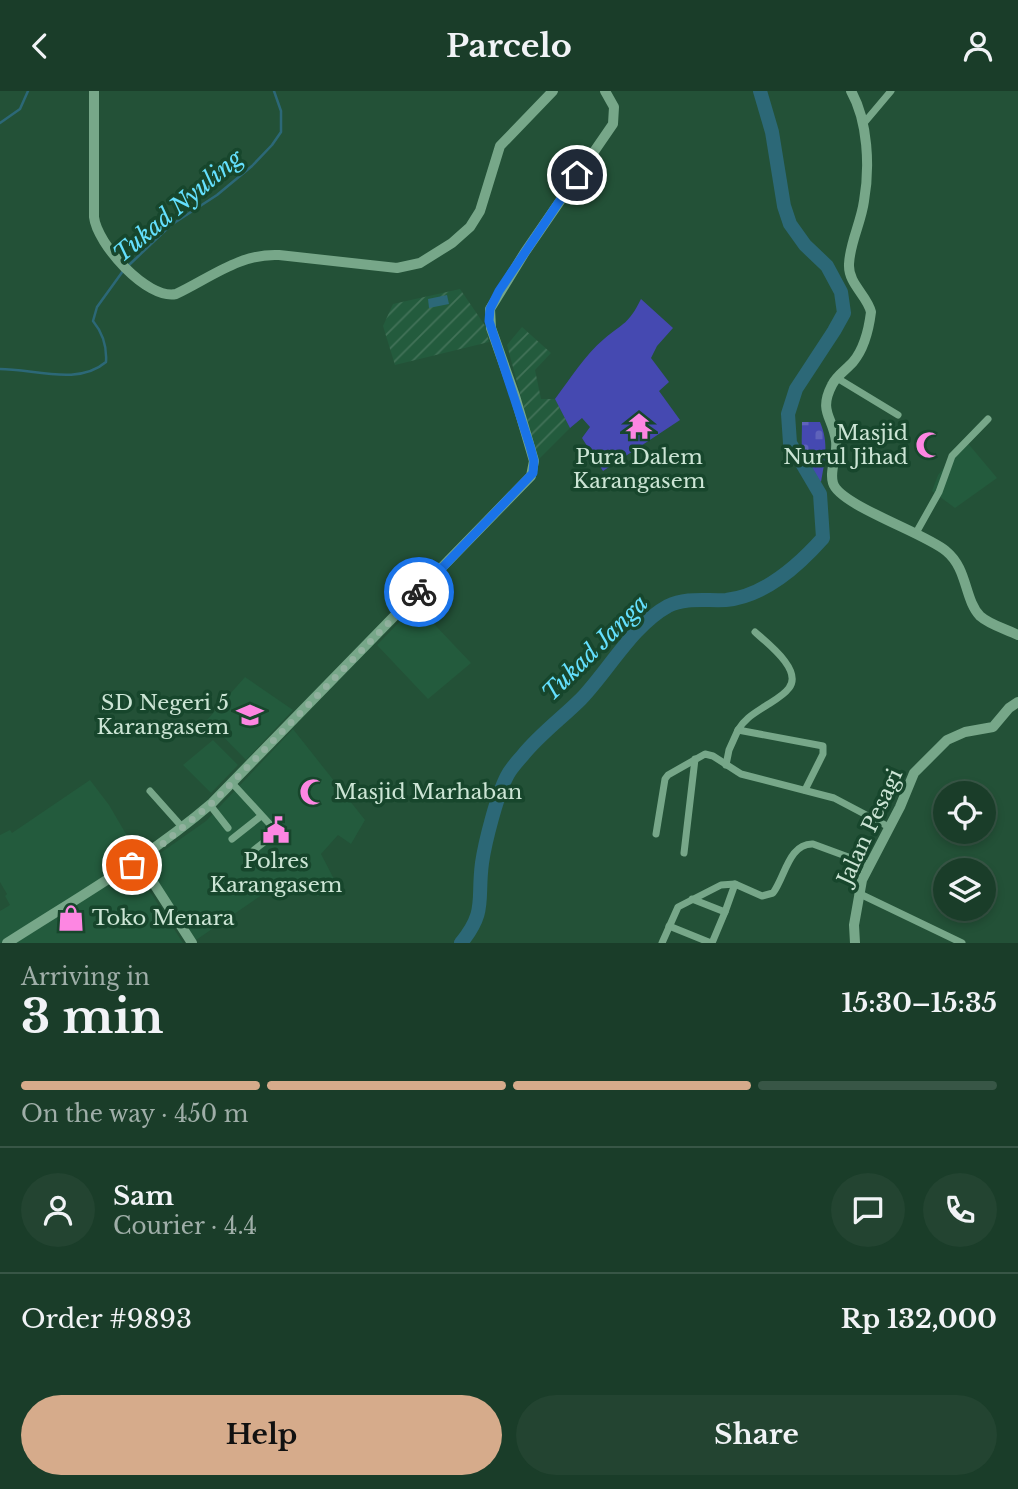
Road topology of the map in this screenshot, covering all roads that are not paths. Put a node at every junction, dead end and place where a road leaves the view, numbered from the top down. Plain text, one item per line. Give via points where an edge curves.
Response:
1 (94, 91) edge
2 (553, 91) edge
3 (605, 91) edge
4 (851, 91) edge
5 (891, 91) edge
6 (863, 123) junction
7 (837, 378) junction
8 (898, 415) dead end
9 (988, 419) dead end
10 (916, 533) junction
11 (755, 632) dead end
12 (1018, 635) edge
13 (1018, 702) edge
14 (738, 730) junction
15 (695, 759) junction
16 (726, 765) junction
17 (232, 783) junction
18 (805, 790) junction
19 (150, 791) dead end
20 (210, 805) junction
21 (261, 816) junction
22 (889, 827) junction
23 (183, 828) junction
24 (228, 828) dead end
25 (656, 834) dead end
26 (232, 839) dead end
27 (254, 850) dead end
28 (684, 853) dead end
29 (145, 855) junction
30 (870, 865) junction
31 (124, 870) junction
32 (147, 873) junction
33 (735, 884) junction
34 (858, 893) junction
35 (691, 899) junction
36 (725, 912) junction
37 (669, 926) junction
38 (7, 943) edge
39 (192, 943) edge
40 (662, 943) edge
41 (712, 943) edge
42 (855, 943) edge
43 (962, 943) edge

1 - 2 street via 95,226 119,261 164,295 176,294 234,263 260,255 397,268 420,263 470,227 480,211 500,146
3 - 17 street via 614,107 612,124 490,309 489,321 530,446 533,473
4 - 6 street
5 - 6 street
6 - 7 street via 864,201 849,265 871,312 862,348
7 - 8 street
7 - 10 street via 825,408 836,441 834,486 875,514
9 - 10 street via 952,456
10 - 12 street via 954,560 978,614
11 - 14 street via 783,659 793,681
13 - 22 street, Jalan Pesagi via 993,727 958,734 938,748 914,773
14 - 16 street
14 - 18 street via 823,746
15 - 16 street via 708,754
15 - 25 street via 665,779
15 - 28 street
16 - 18 street via 741,774
17 - 20 street
17 - 21 street
18 - 22 street via 852,806
19 - 23 street
20 - 23 street
20 - 24 street
21 - 26 street
21 - 27 street via 277,832
22 - 30 street, Jalan Pesagi
23 - 29 street
29 - 31 street
29 - 32 street
30 - 33 street via 807,843 792,856 770,895
30 - 34 street, Jalan Pesagi
31 - 32 street
31 - 38 street
32 - 39 street
33 - 35 street via 721,885
33 - 36 street
34 - 42 street, Jalan Pesagi
34 - 43 street
35 - 36 street
35 - 37 street via 678,908
36 - 41 street
37 - 40 street
37 - 41 street

